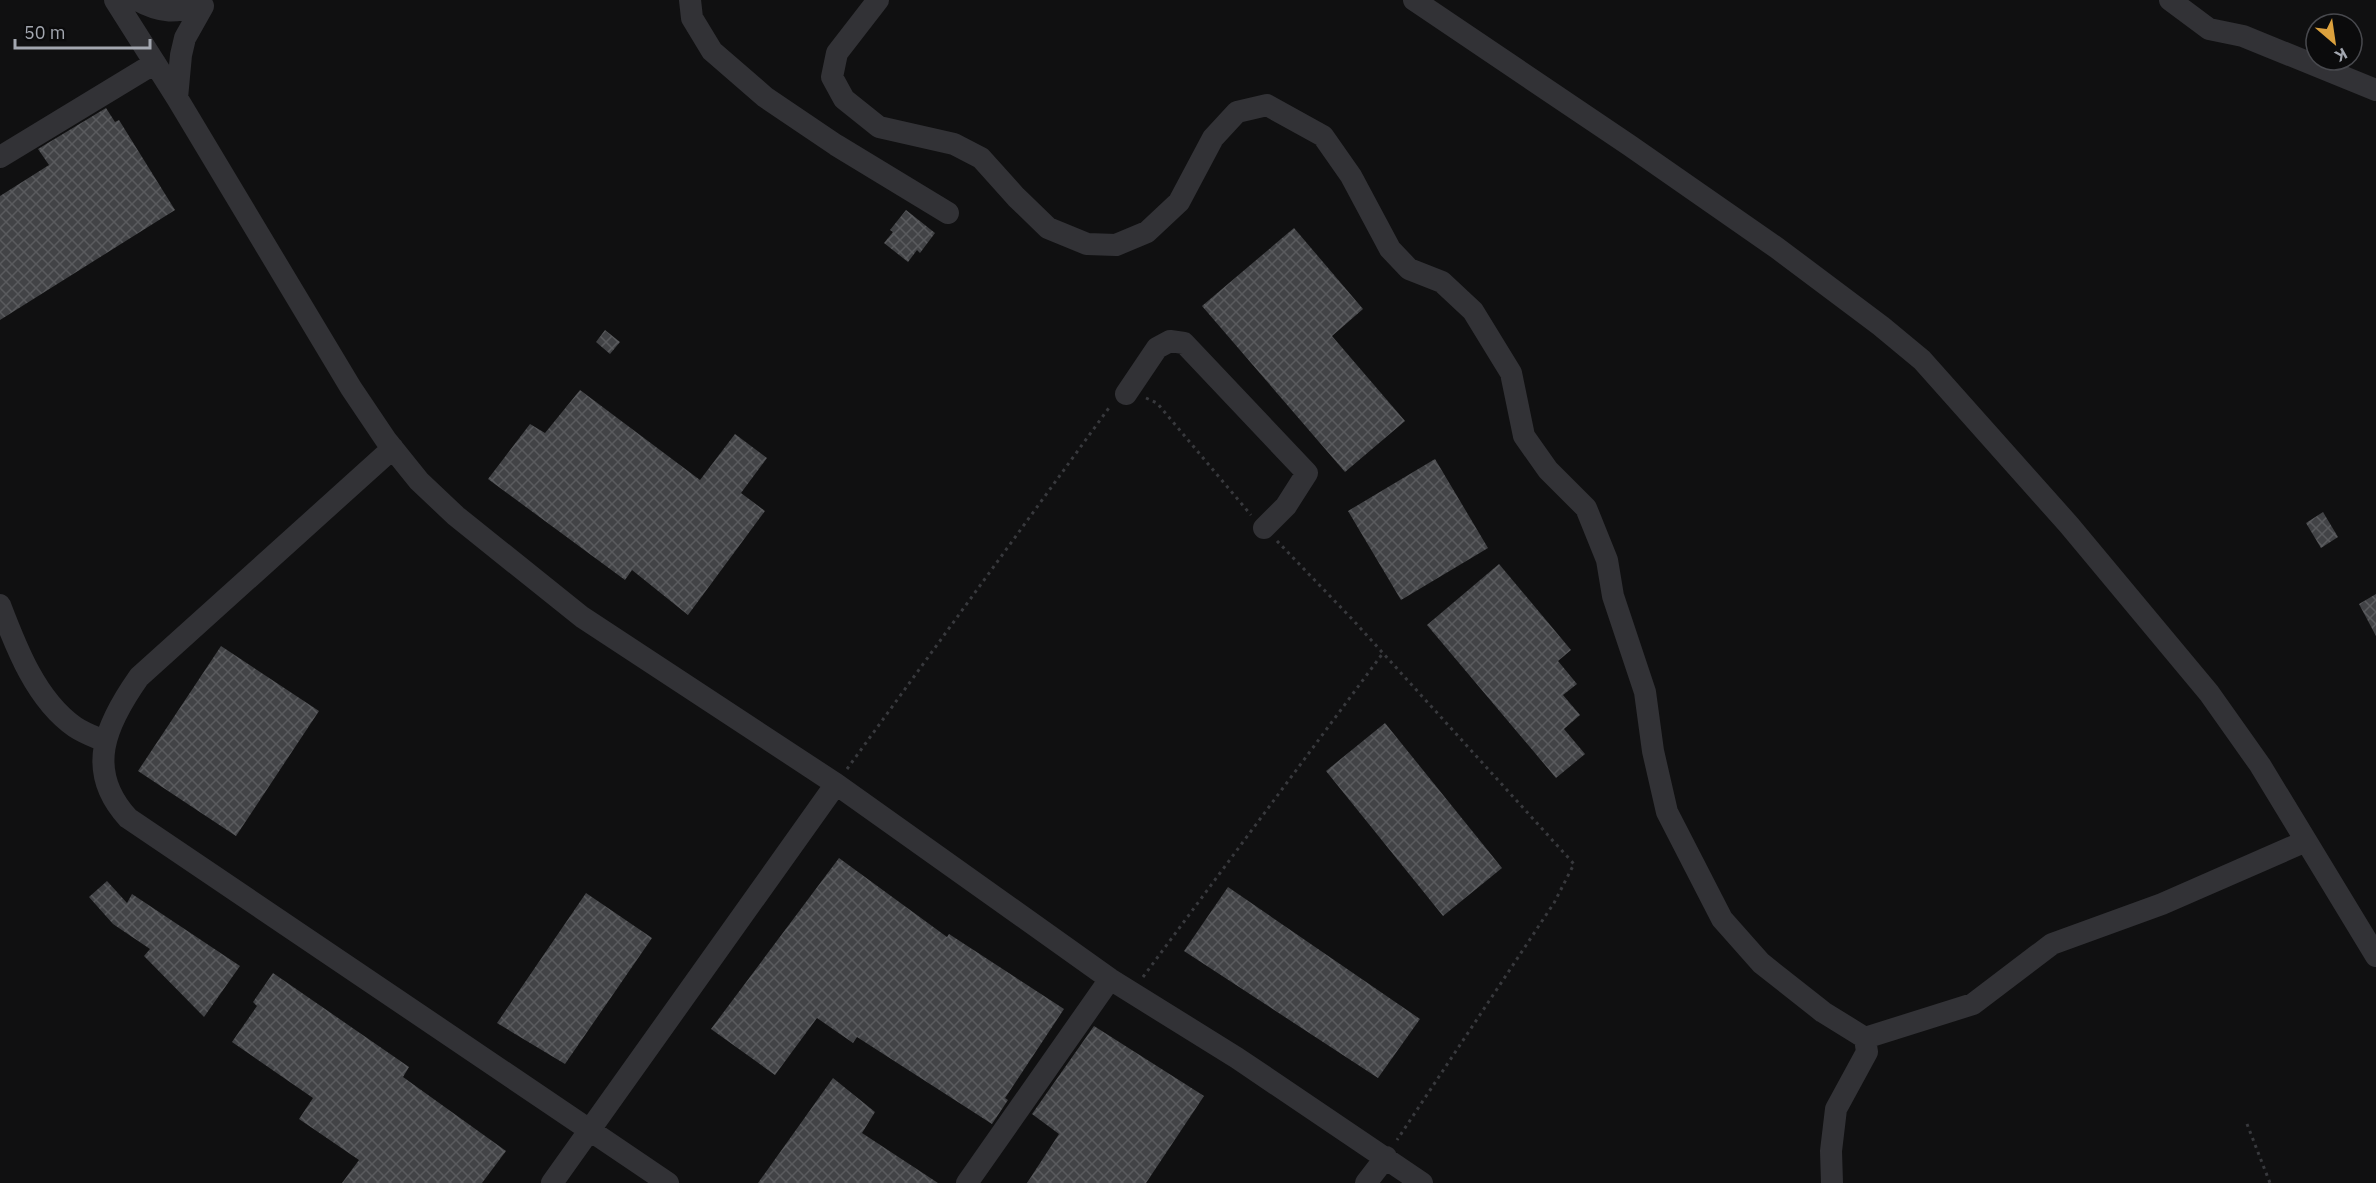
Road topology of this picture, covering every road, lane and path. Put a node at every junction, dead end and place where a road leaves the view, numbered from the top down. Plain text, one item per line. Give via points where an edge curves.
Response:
1 (116, 0) edge
2 (137, 0) edge
3 (690, 0) edge
4 (878, 0) edge
5 (1414, 0) edge
6 (2170, 0) edge
7 (206, 3) edge
8 (155, 63) junction
9 (2376, 90) edge
10 (177, 98) junction
11 (0, 157) edge
12 (948, 213) dead end
13 (1126, 394) junction
14 (393, 448) junction
15 (1264, 528) junction
16 (0, 605) edge
17 (1383, 653) junction
18 (105, 741) junction
19 (836, 784) junction
20 (2306, 841) junction
21 (2376, 956) edge
22 (1110, 979) junction
23 (1132, 992) junction
24 (1865, 1038) junction
25 (2247, 1124) dead end
26 (590, 1129) junction
27 (1386, 1157) junction
28 (552, 1183) edge
29 (668, 1183) edge
30 (967, 1183) edge
31 (1366, 1183) edge
32 (1422, 1183) edge
33 (1832, 1183) edge
34 (2270, 1183) edge

1 - 8 street
2 - 7 street via 162,11
3 - 12 street via 692,18 712,51 765,97
4 - 24 street via 837,53 832,77 844,99 879,128 954,144 981,158 1048,228 1087,244 1116,245 1147,232 1179,202 1213,138 1237,112 1267,105 1323,136 1351,176 1390,249 1409,269 1442,282 1473,311 1511,373 1524,436 1548,470 1586,508 1608,560 1613,596 1645,692 1667,812 1722,919 1761,963 1823,1012
5 - 20 street via 1777,248 1922,360 2069,525 2209,693 2260,765
6 - 9 street via 2209,29 2243,36
7 - 10 street via 185,38
8 - 10 street
8 - 11 street
10 - 14 street via 351,388
13 - 15 path via 1157,403
13 - 15 street via 1157,348 1170,341 1184,343 1307,473 1286,506
13 - 19 path via 1114,402
14 - 18 street via 139,678 109,724
14 - 19 street via 419,481 456,516 582,617
15 - 17 path
16 - 18 street via 32,675 54,707 76,728
17 - 23 path
17 - 27 path via 1574,864 1554,903
18 - 26 street via 103,764 108,783 116,804 128,818
19 - 22 street
19 - 26 street
20 - 21 street
20 - 24 street via 2162,904 2052,944 1974,1004
22 - 23 street
22 - 30 street
23 - 27 street
24 - 33 street via 1867,1052 1836,1109
25 - 34 path
26 - 28 street
26 - 29 street
27 - 31 street
27 - 32 street

